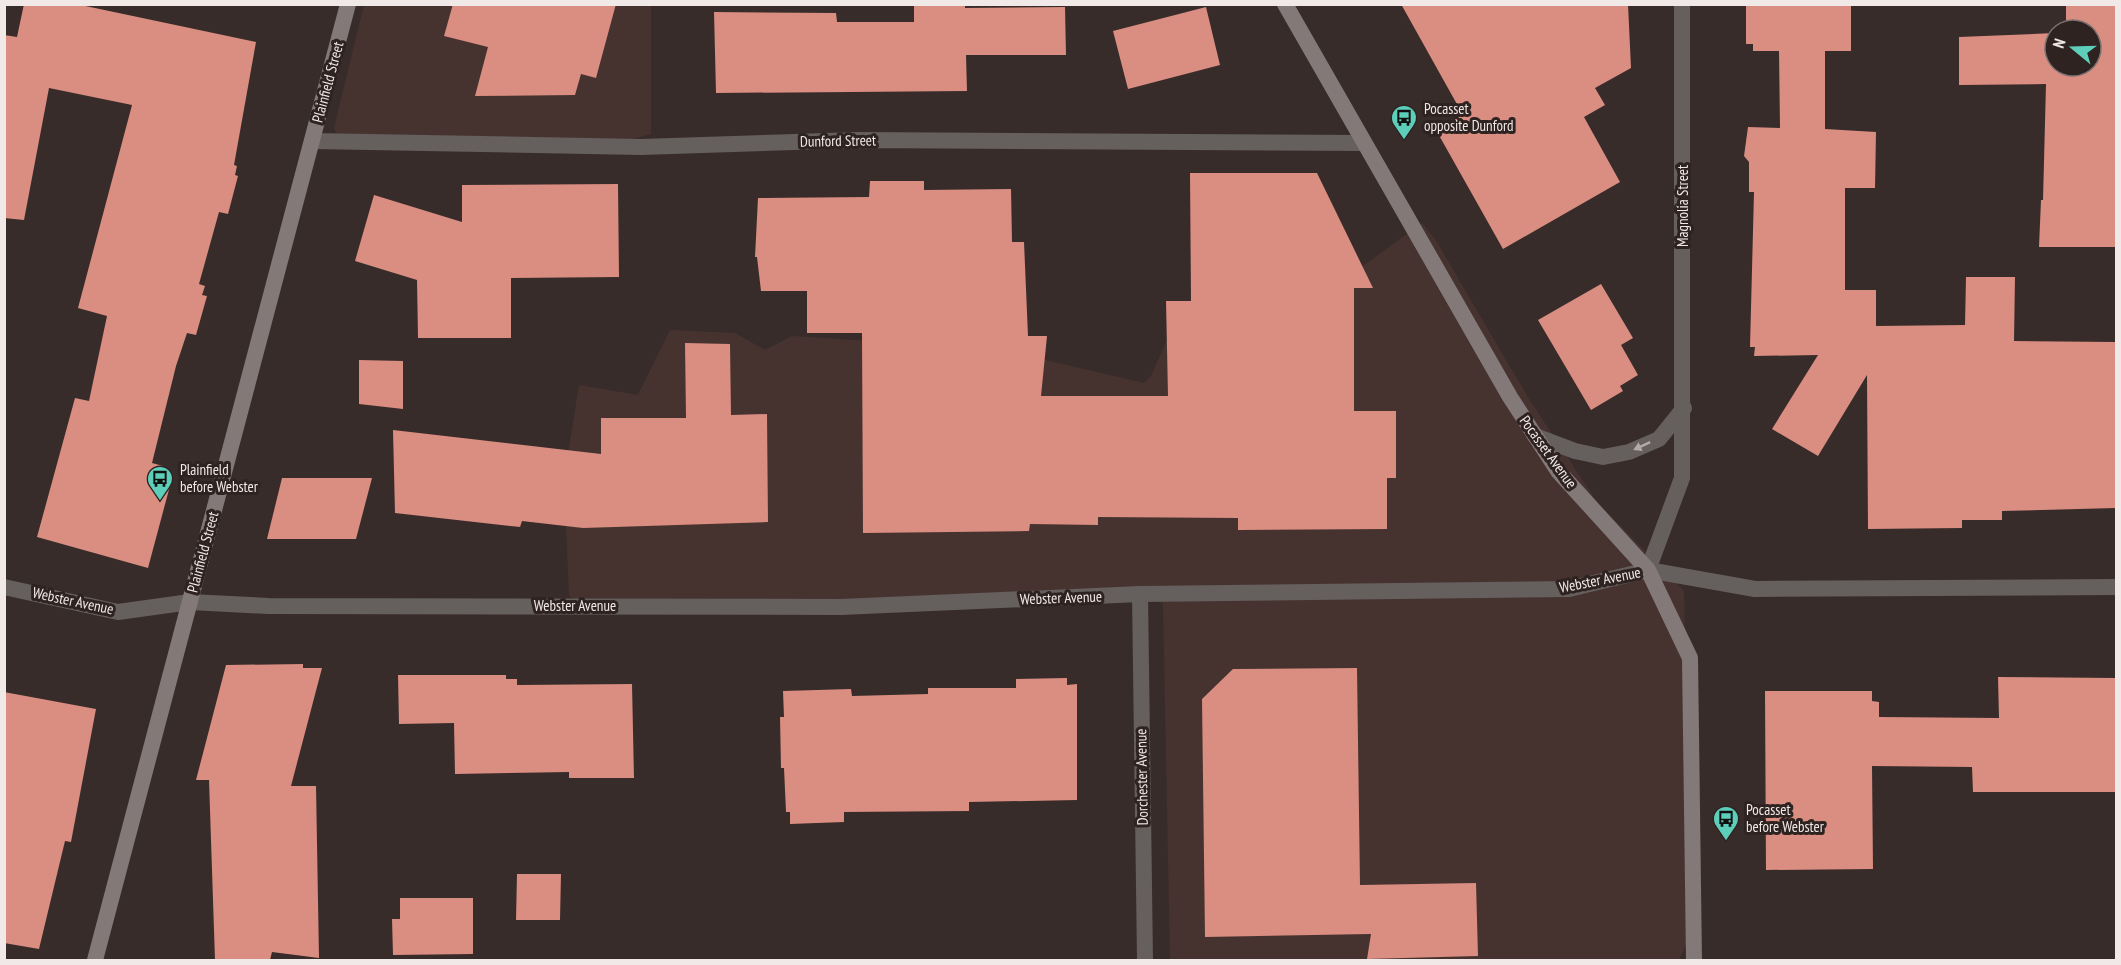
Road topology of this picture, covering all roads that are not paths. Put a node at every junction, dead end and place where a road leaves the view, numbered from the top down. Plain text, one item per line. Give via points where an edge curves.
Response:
1 (348, 4) edge
2 (1285, 4) edge
3 (1682, 4) edge
4 (312, 141) junction
5 (1364, 143) junction
6 (1684, 408) junction
7 (1535, 436) junction
8 (1648, 570) junction
9 (4, 587) edge
10 (2116, 587) edge
11 (1140, 594) junction
12 (190, 602) junction
13 (95, 960) edge
14 (1145, 960) edge
15 (1694, 960) edge

1 - 4 main road, Plainfield Street
2 - 5 main road, Pocasset Avenue
3 - 6 street, Magnolia Street
4 - 5 street, Dunford Street via 641,147 860,140
4 - 12 main road, Plainfield Street
5 - 7 main road, Pocasset Avenue
6 -> 7 street via 1659,439 1629,452 1603,457
6 - 8 street, Magnolia Street via 1682,478
7 - 8 main road, Pocasset Avenue via 1558,471
8 - 10 street, Webster Avenue via 1755,589
8 - 11 street, Webster Avenue via 1569,589
8 - 15 main road, Pocasset Avenue via 1690,658
9 - 12 street, Webster Avenue via 118,612
11 - 12 street, Webster Avenue via 841,607 268,606
11 - 14 street, Dorchester Avenue
12 - 13 main road, Plainfield Street

